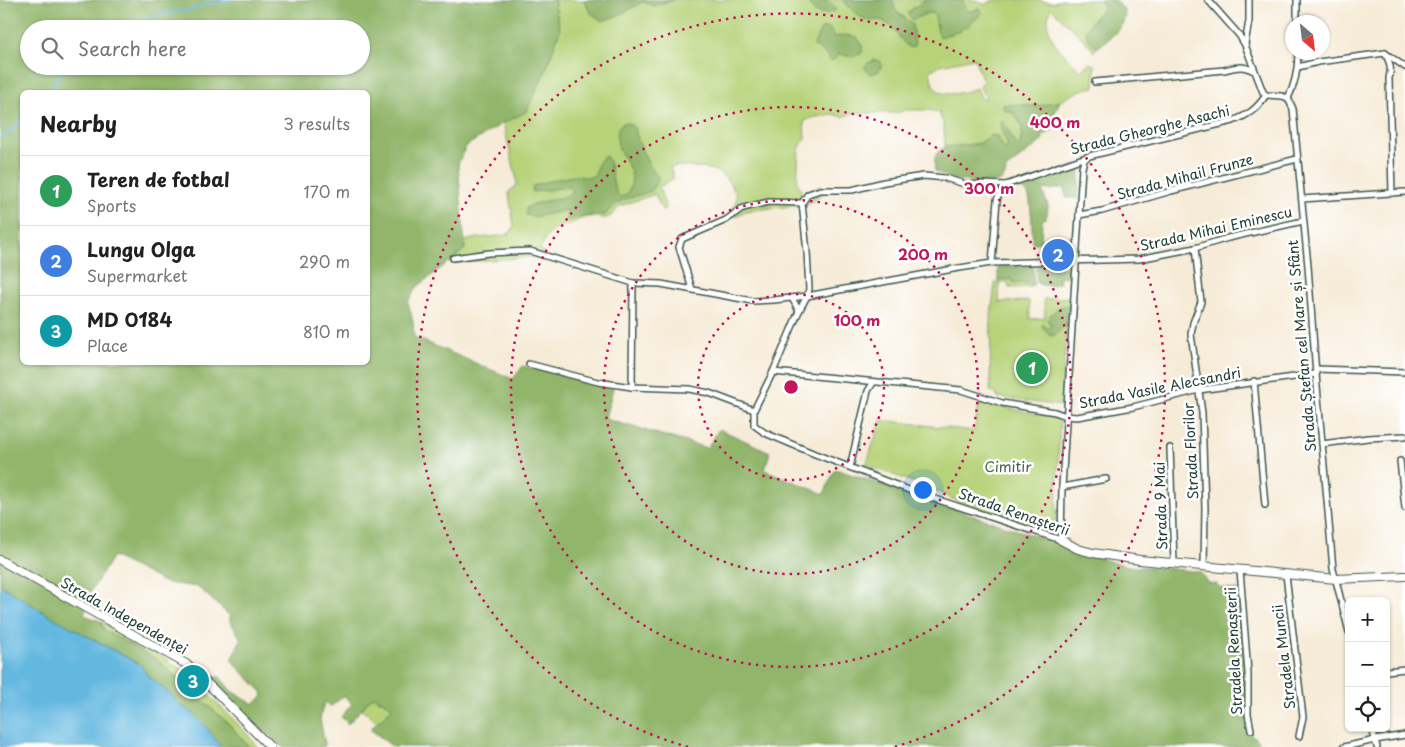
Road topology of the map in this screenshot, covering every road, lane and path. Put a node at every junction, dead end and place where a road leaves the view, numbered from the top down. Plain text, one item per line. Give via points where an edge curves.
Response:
1 (1208, 0) edge
2 (1249, 0) edge
3 (1297, 0) edge
4 (1297, 15) edge
5 (1245, 45) junction
6 (1385, 53) junction
7 (1298, 60) edge
8 (1298, 67) junction
9 (1405, 67) edge
10 (1254, 72) junction
11 (1095, 82) dead end
12 (1266, 95) junction
13 (1288, 98) junction
14 (1089, 156) junction
15 (1297, 159) junction
16 (1006, 185) junction
17 (1405, 192) edge
18 (1392, 194) junction
19 (1302, 199) junction
20 (802, 203) junction
21 (1079, 215) junction
22 (1303, 221) junction
23 (1195, 248) junction
24 (454, 258) dead end
25 (1076, 260) junction
26 (992, 263) junction
27 (634, 283) junction
28 (692, 289) junction
29 (807, 296) junction
30 (792, 298) junction
31 (799, 311) junction
32 (529, 364) dead end
33 (1316, 371) junction
34 (773, 372) junction
35 (1405, 372) edge
36 (1254, 381) junction
37 (873, 382) junction
38 (632, 387) junction
39 (1199, 390) junction
40 (754, 410) junction
41 (1066, 416) junction
42 (1405, 436) edge
43 (1322, 444) junction
44 (1170, 448) dead end
45 (1400, 461) dead end
46 (850, 467) junction
47 (1106, 479) dead end
48 (1062, 488) junction
49 (1265, 505) dead end
50 (1405, 508) edge
51 (1061, 540) junction
52 (0, 560) edge
53 (1174, 563) junction
54 (1204, 566) junction
55 (1240, 570) junction
56 (1286, 575) junction
57 (1405, 576) edge
58 (1336, 579) junction
59 (1345, 616) edge
60 (1405, 669) edge
61 (1390, 671) edge
62 (1251, 730) dead end
63 (1373, 732) edge
64 (1299, 736) dead end
65 (1405, 736) edge
66 (1375, 740) junction
67 (270, 747) edge
68 (1344, 747) edge
69 (1377, 747) edge

1 - 5 street
2 - 5 street
3 - 4 street
5 - 10 street
6 - 8 street
6 - 9 street
6 - 18 street via 1391,70
7 - 8 street
8 - 13 street
10 - 11 street via 1238,67
10 - 12 street
12 - 13 street
12 - 14 street, Strada Gheorghe Asachi via 1247,116 1234,121
13 - 15 street, Strada Ștefan cel Mare și Sfânt via 1293,109
14 - 16 street, Strada Gheorghe Asachi
14 - 21 street via 1082,168
15 - 19 street, Strada Ștefan cel Mare și Sfânt
15 - 21 street, Strada Mihail Frunze
16 - 20 street, Strada Gheorghe Asachi via 968,185 924,176 852,190 820,190 808,194
16 - 26 street via 997,200
17 - 18 street, Strada Mihai Eminescu
18 - 19 street, Strada Mihai Eminescu
19 - 22 street, Strada Ștefan cel Mare și Sfânt
20 - 28 street via 769,202 747,207 726,220 684,237 679,246
20 - 29 street
21 - 25 street
22 - 23 street, Strada Mihai Eminescu
22 - 33 street, Strada Ștefan cel Mare și Sfânt
23 - 25 street, Strada Mihai Eminescu via 1139,259
23 - 39 street, Strada Florilor via 1202,302 1191,334
24 - 27 street, Strada Mihai Eminescu via 530,251
25 - 26 street, Strada Mihai Eminescu
25 - 41 street
26 - 29 street, Strada Mihai Eminescu
27 - 28 street, Strada Mihai Eminescu
27 - 38 street
28 - 30 street, Strada Mihai Eminescu via 753,300
29 - 30 street, Strada Mihai Eminescu
29 - 31 street
30 - 31 street
31 - 34 street
32 - 38 street via 598,382
33 - 35 street, Strada Vasile Alecsandri
33 - 36 street, Strada Vasile Alecsandri
33 - 43 street, Strada Ștefan cel Mare și Sfânt
34 - 37 street, Strada Vasile Alecsandri
34 - 40 street
36 - 39 street, Strada Vasile Alecsandri
36 - 49 street
37 - 41 street, Strada Vasile Alecsandri via 961,390 1002,403
37 - 46 street
38 - 40 street via 689,389
39 - 41 street, Strada Vasile Alecsandri via 1133,407
39 - 54 street, Strada Florilor via 1204,466
40 - 46 street, Strada Renașterii via 754,425 758,429
41 - 48 street
42 - 43 street
43 - 58 street, Strada Ștefan cel Mare și Sfânt
44 - 53 street, Strada 9 Mai
45 - 50 street
46 - 51 street, Strada Renașterii via 917,493
47 - 48 street
48 - 51 street
51 - 53 street, Strada Renașterii via 1094,553
52 - 67 street, Strada Independenței via 186,664
53 - 54 street, Strada Renașterii
54 - 55 street, Strada Renașterii
55 - 56 street, Strada Renașterii
55 - 62 street, Stradela Renașterii
56 - 58 street, Strada Renașterii
56 - 64 street, Stradela Muncii via 1303,717
57 - 58 street, Strada Renașterii
58 - 59 street, Strada Ștefan cel Mare și Sfânt
60 - 61 street
63 - 66 street
65 - 66 street
66 - 68 street
66 - 69 street

